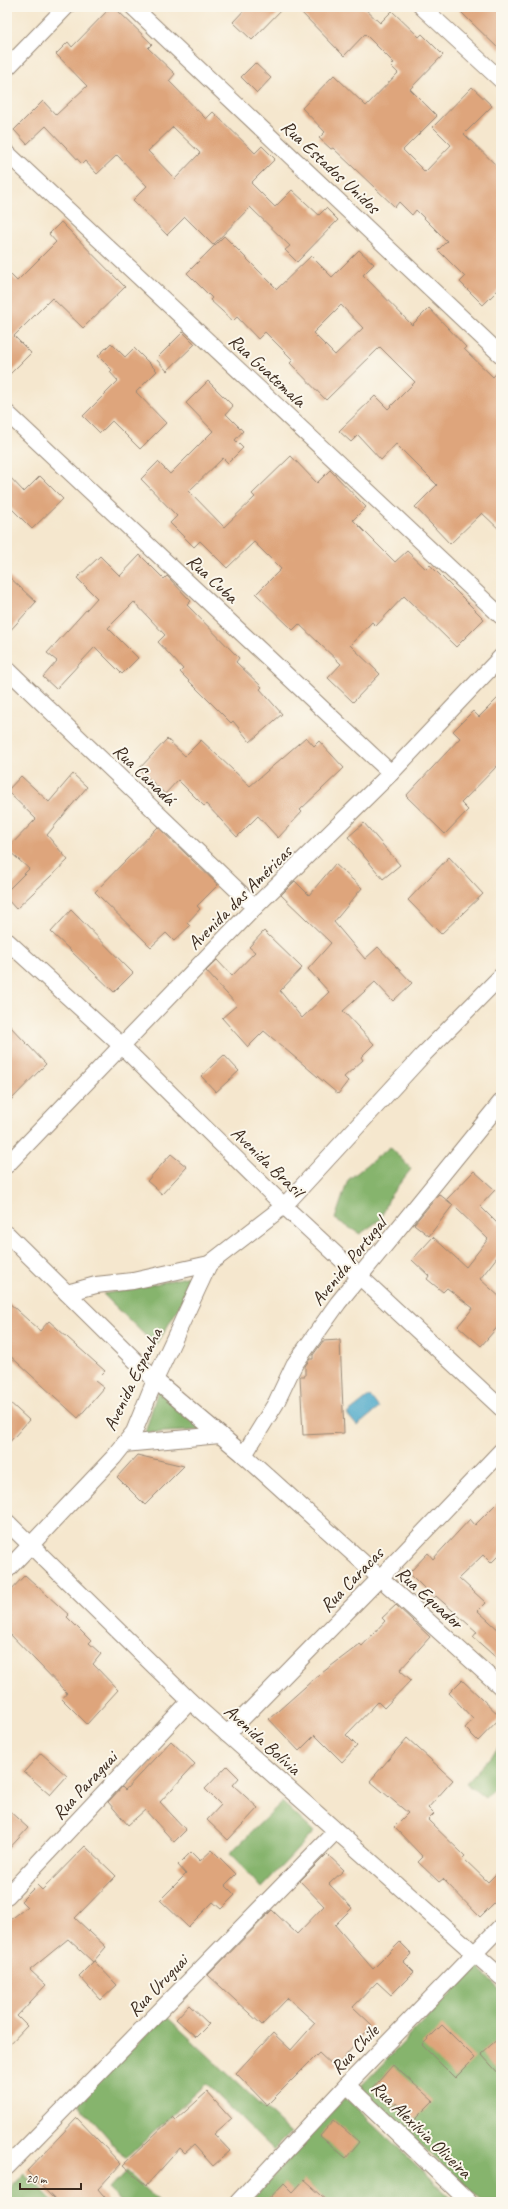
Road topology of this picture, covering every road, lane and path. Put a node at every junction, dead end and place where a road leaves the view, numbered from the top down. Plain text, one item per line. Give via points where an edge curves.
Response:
1 (66, 7) edge
2 (133, 7) edge
3 (422, 7) edge
4 (7, 68) edge
5 (501, 80) edge
6 (7, 153) edge
7 (501, 355) edge
8 (7, 413) edge
9 (501, 616) edge
10 (501, 657) edge
11 (7, 669) edge
12 (391, 773) junction
13 (255, 907) junction
14 (7, 941) edge
15 (501, 976) edge
16 (122, 1046) junction
17 (501, 1102) edge
18 (7, 1165) edge
19 (284, 1206) junction
20 (7, 1234) edge
21 (209, 1264) junction
22 (361, 1277) junction
23 (67, 1293) junction
24 (155, 1380) junction
25 (501, 1408) edge
26 (220, 1435) junction
27 (124, 1444) junction
28 (501, 1451) edge
29 (244, 1455) junction
30 (7, 1522) edge
31 (31, 1545) junction
32 (7, 1570) edge
33 (380, 1579) junction
34 (501, 1687) edge
35 (190, 1701) junction
36 (227, 1734) junction
37 (336, 1831) junction
38 (7, 1896) edge
39 (501, 1926) edge
40 (476, 1953) junction
41 (501, 1977) edge
42 (347, 2085) junction
43 (7, 2167) edge
44 (238, 2202) edge
45 (469, 2202) edge

1 - 4 street
2 - 7 street, Rua Estados Unidos
3 - 5 street
6 - 9 street, Rua Guatemala
8 - 12 street, Rua Cuba
10 - 12 street, Avenida das Américas
11 - 13 street, Rua Canadá
12 - 13 street, Avenida das Américas
13 - 16 street, Avenida das Américas
14 - 16 street, Avenida Brasil
15 - 19 street via 423,1055
16 - 18 street, Avenida das Américas
16 - 19 street, Avenida Brasil
17 - 22 street, Avenida Portugal
19 - 21 street
19 - 22 street, Avenida Brasil
20 - 23 street
21 - 23 street via 133,1281 96,1285
21 - 24 street, Avenida Espanha
22 - 25 street, Avenida Brasil
22 - 29 street, Avenida Portugal via 338,1303 294,1365 276,1403
23 - 24 street, Rua Equador
24 - 26 street, Rua Equador
24 - 27 street, Avenida Espanha via 134,1432
26 - 27 street
26 - 29 street, Rua Equador
27 - 31 street, Avenida Espanha via 114,1458
28 - 33 street, Rua Caracas
29 - 33 street, Rua Equador
30 - 31 street, Avenida Bolívia
31 - 32 street, Avenida Espanha
31 - 35 street, Avenida Bolívia
33 - 34 street, Rua Equador
33 - 36 street, Rua Caracas
35 - 36 street, Avenida Bolívia
35 - 38 street, Rua Paraguai
36 - 37 street, Avenida Bolívia
37 - 40 street, Avenida Bolívia
37 - 43 street, Rua Uruguai
39 - 40 street, Rua Chile
40 - 41 street, Avenida Bolívia
40 - 42 street, Rua Chile
42 - 44 street, Rua Chile
42 - 45 street, Rua Alexilvia Oliveira

